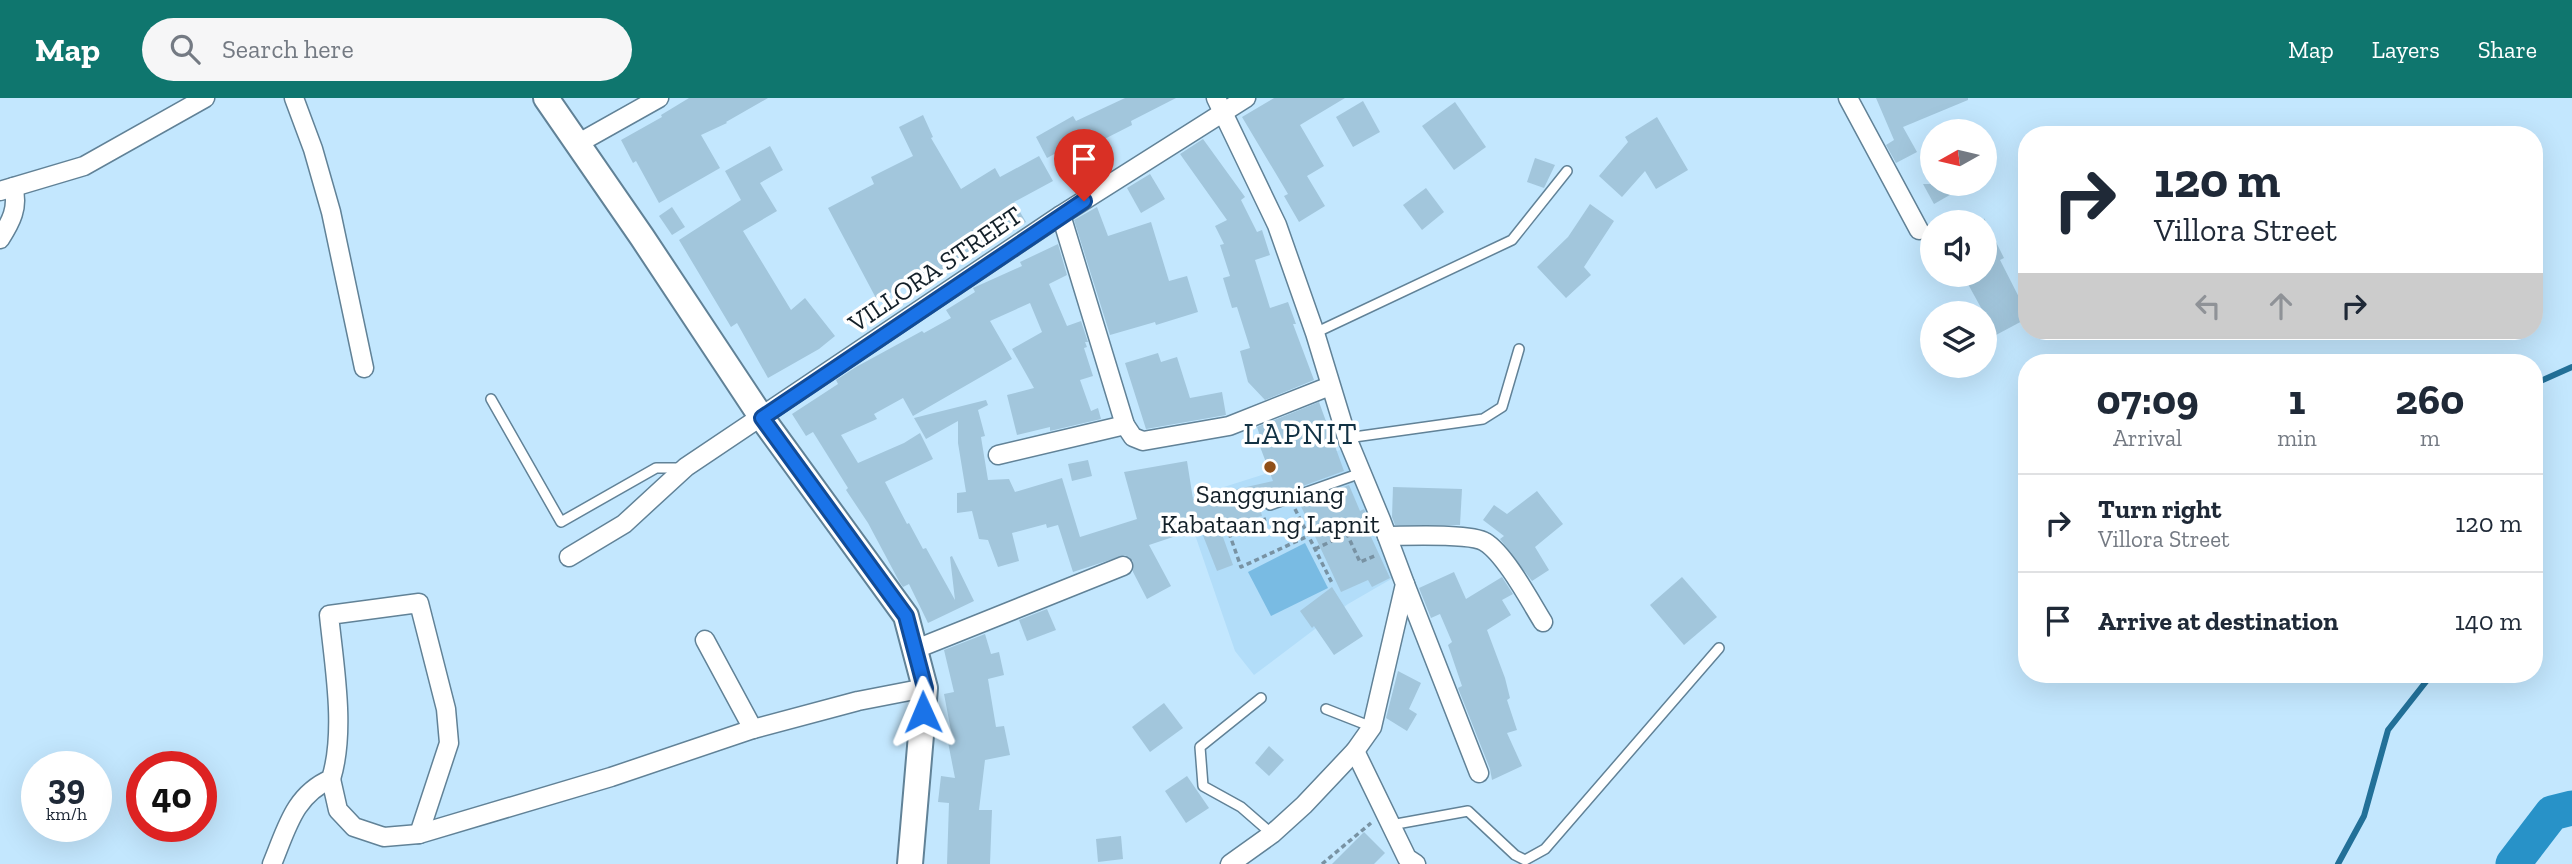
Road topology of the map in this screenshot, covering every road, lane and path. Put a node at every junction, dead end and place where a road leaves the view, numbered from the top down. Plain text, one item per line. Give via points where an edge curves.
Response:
1 (205, 98) edge
2 (294, 98) edge
3 (546, 98) edge
4 (659, 98) edge
5 (1246, 98) edge
6 (1848, 98) edge
7 (1220, 105) edge
8 (578, 144) junction
9 (1567, 172) dead end
10 (6, 189) edge
11 (1061, 215) junction
12 (1919, 230) dead end
13 (0, 239) edge
14 (1315, 333) junction
15 (1519, 349) dead end
16 (364, 368) dead end
17 (1330, 386) junction
18 (491, 399) dead end
19 (762, 418) junction
20 (1125, 425) junction
21 (1346, 438) junction
22 (998, 455) dead end
23 (686, 467) junction
24 (1361, 473) junction
25 (1290, 498) junction
26 (1270, 505) joint
27 (1308, 536) junction
28 (1390, 542) junction
29 (1315, 548) junction
30 (569, 557) dead end
31 (1124, 566) dead end
32 (1405, 584) junction
33 (1333, 585) dead end
34 (1543, 622) dead end
35 (705, 639) dead end
36 (1719, 648) dead end
37 (916, 649) junction
38 (925, 688) junction
39 (1261, 698) dead end
40 (1326, 709) dead end
41 (1371, 727) junction
42 (753, 729) junction
43 (1355, 751) junction
44 (1479, 772) dead end
45 (331, 779) junction
46 (1388, 819) junction
47 (1272, 834) junction
48 (419, 835) junction
49 (272, 864) edge
50 (910, 864) edge
51 (1230, 864) edge
52 (1322, 864) edge
53 (1416, 864) edge

1 - 10 street via 84,166
2 - 16 street via 331,212
3 - 8 street
4 - 8 street
5 - 7 street, VILLORA STREET
6 - 12 street
7 - 11 street, VILLORA STREET
7 - 14 street via 1277,225
8 - 19 street
9 - 14 lane via 1512,240
10 - 13 street via 17,200
11 - 19 street, VILLORA STREET
11 - 20 street
14 - 17 street
15 - 21 lane via 1502,407 1483,419
17 - 20 street via 1229,426 1143,441 1133,437
17 - 21 street
18 - 23 lane via 561,522 656,468
19 - 23 street, VILLORA STREET
19 - 37 street via 906,616
20 - 22 street
21 - 24 street
23 - 30 street, VILLORA STREET via 624,524
24 - 25 lane
24 - 28 street
25 - 26 lane
25 - 27 path
26 - 27 path via 1269,518 1228,530 1241,567
27 - 29 path
28 - 29 path via 1360,562 1347,534
28 - 32 street
28 - 34 street via 1484,541 1499,554
29 - 33 path
31 - 37 street
32 - 41 street
32 - 44 street
35 - 42 street
36 - 46 lane via 1545,849 1525,860 1468,810
37 - 38 street
38 - 42 street
38 - 50 street
39 - 47 lane via 1200,747 1203,786 1241,807
40 - 41 lane
41 - 43 street
42 - 48 street
43 - 46 street
43 - 47 street
45 - 48 street via 338,810 354,827 384,837
45 - 48 street via 338,696 329,615 419,603 446,709 449,743
45 - 49 street via 314,786 298,803
46 - 52 path via 1360,830
46 - 53 street via 1407,858
47 - 51 street

